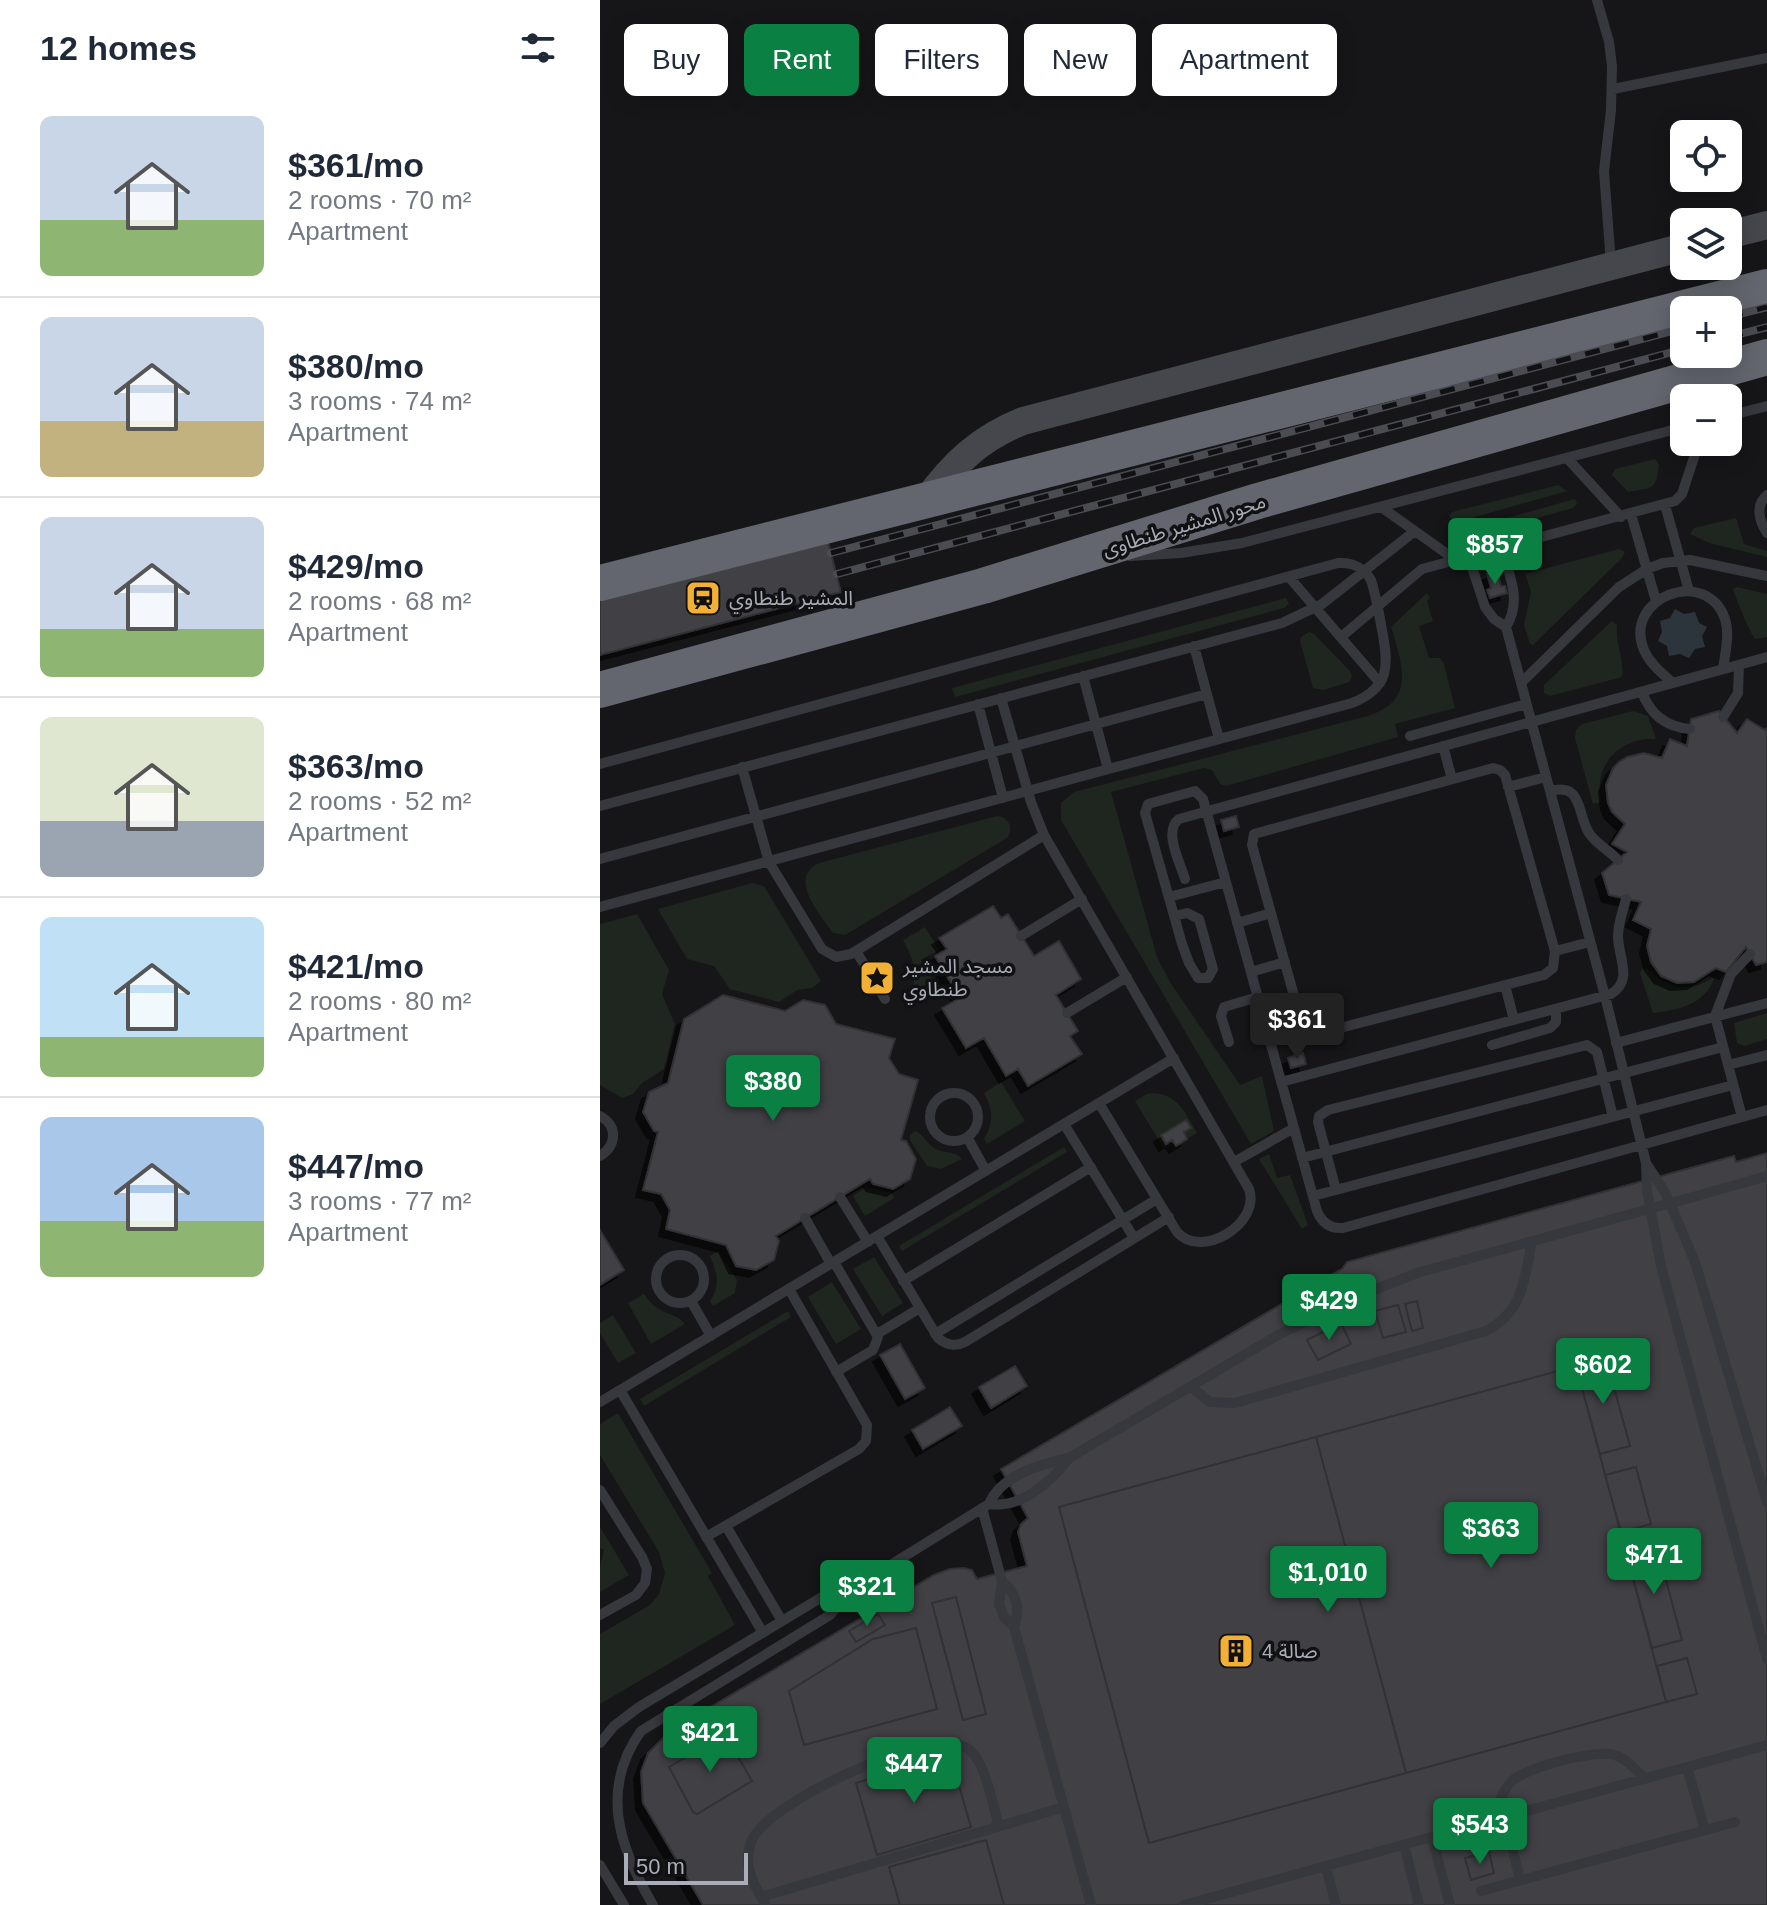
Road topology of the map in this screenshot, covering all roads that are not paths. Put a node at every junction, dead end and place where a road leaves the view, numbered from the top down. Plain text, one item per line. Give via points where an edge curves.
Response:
1 (1597, 0) edge
2 (1767, 58) edge
3 (1613, 89) junction
4 (1767, 225) edge
5 (1742, 231) edge
6 (1670, 251) edge
7 (1612, 266) junction
8 (1767, 287) edge
9 (1767, 357) edge
10 (1767, 406) edge
11 (1742, 412) edge
12 (1670, 431) edge
13 (1694, 456) edge
14 (1567, 458) junction
15 (1767, 495) edge
16 (926, 501) junction
17 (1665, 505) junction
18 (1381, 507) junction
19 (1626, 516) junction
20 (1415, 531) junction
21 (1767, 533) edge
22 (1502, 550) junction
23 (1088, 555) junction
24 (1469, 558) junction
25 (1681, 560) junction
26 (1457, 561) junction
27 (1647, 569) junction
28 (1365, 571) junction
29 (1767, 576) edge
30 (1289, 577) junction
31 (600, 583) edge
32 (1689, 591) junction
33 (1656, 601) junction
34 (1378, 605) junction
35 (1316, 608) junction
36 (1506, 627) junction
37 (1341, 637) junction
38 (1194, 646) junction
39 (1767, 657) edge
40 (1739, 665) junction
41 (1723, 669) junction
42 (1083, 676) junction
43 (1380, 683) junction
44 (1521, 683) junction
45 (1673, 683) junction
46 (600, 690) edge
47 (1642, 692) junction
48 (1207, 694) junction
49 (1001, 698) junction
50 (978, 704) junction
51 (1526, 704) junction
52 (1723, 717) dead end
53 (1531, 722) junction
54 (1096, 724) junction
55 (1690, 729) dead end
56 (1410, 736) dead end
57 (1219, 739) junction
58 (1014, 746) junction
59 (1443, 746) junction
60 (991, 752) junction
61 (600, 764) edge
62 (742, 767) junction
63 (1108, 769) junction
64 (1546, 777) junction
65 (1452, 779) junction
66 (1508, 787) junction
67 (1028, 791) junction
68 (1550, 791) junction
69 (1003, 798) junction
70 (600, 806) edge
71 (1207, 811) junction
72 (756, 816) junction
73 (1044, 835) junction
74 (600, 859) edge
75 (1618, 860) dead end
76 (769, 862) junction
77 (1185, 879) dead end
78 (1226, 882) junction
79 (1169, 897) junction
80 (1082, 899) junction
81 (1626, 899) dead end
82 (600, 907) edge
83 (1271, 913) junction
84 (1174, 916) junction
85 (1237, 923) junction
86 (1021, 936) dead end
87 (1590, 942) junction
88 (856, 951) junction
89 (1555, 951) junction
90 (1750, 954) dead end
91 (1285, 962) junction
92 (1251, 972) junction
93 (1127, 977) junction
94 (1505, 985) junction
95 (1605, 996) junction
96 (1258, 997) junction
97 (885, 999) dead end
98 (1767, 1003) edge
99 (1556, 1009) junction
100 (1067, 1013) dead end
101 (1715, 1016) junction
102 (1514, 1020) junction
103 (1229, 1042) dead end
104 (1616, 1043) junction
105 (1492, 1045) dead end
106 (1723, 1047) junction
107 (1767, 1055) edge
108 (1174, 1058) junction
109 (1728, 1065) junction
110 (1624, 1073) junction
111 (1604, 1079) junction
112 (1281, 1082) junction
113 (1733, 1085) junction
114 (1099, 1103) junction
115 (1767, 1110) edge
116 (1633, 1111) junction
117 (600, 1116) edge
118 (1613, 1117) junction
119 (1742, 1117) junction
120 (1064, 1124) junction
121 (1294, 1128) junction
122 (967, 1137) junction
123 (1642, 1145) junction
124 (1326, 1152) junction
125 (600, 1156) edge
126 (1302, 1158) junction
127 (1234, 1162) junction
128 (1646, 1163) junction
129 (1091, 1167) junction
130 (986, 1171) junction
131 (1767, 1176) edge
132 (1336, 1190) junction
133 (1313, 1196) junction
134 (840, 1197) dead end
135 (1157, 1199) junction
136 (1169, 1217) junction
137 (805, 1218) dead end
138 (1123, 1220) junction
139 (1134, 1238) junction
140 (872, 1239) junction
141 (1532, 1241) junction
142 (833, 1263) junction
143 (903, 1281) junction
144 (789, 1289) junction
145 (691, 1301) junction
146 (920, 1308) junction
147 (877, 1334) junction
148 (935, 1334) junction
149 (711, 1336) junction
150 (836, 1372) junction
151 (1191, 1387) junction
152 (620, 1390) junction
153 (600, 1402) edge
154 (1069, 1458) junction
155 (600, 1490) edge
156 (1767, 1502) edge
157 (986, 1506) junction
158 (726, 1526) junction
159 (706, 1537) junction
160 (1002, 1581) junction
161 (855, 1587) junction
162 (1016, 1599) junction
163 (999, 1604) junction
164 (600, 1615) edge
165 (782, 1621) junction
166 (1014, 1627) junction
167 (763, 1633) junction
168 (1767, 1659) edge
169 (1767, 1732) edge
170 (600, 1743) edge
171 (1767, 1744) edge
172 (1687, 1767) junction
173 (1645, 1779) junction
174 (606, 1787) dead end
175 (1064, 1807) junction
176 (606, 1814) dead end
177 (1505, 1817) junction
178 (1492, 1820) junction
179 (1735, 1822) dead end
180 (999, 1826) junction
181 (1705, 1830) junction
182 (1432, 1837) junction
183 (1404, 1845) junction
184 (600, 1865) edge
185 (1326, 1867) junction
186 (1520, 1880) junction
187 (1481, 1891) dead end
188 (764, 1901) edge
189 (1200, 1903) edge
190 (624, 1905) edge
191 (653, 1905) edge
192 (1091, 1905) edge
193 (1184, 1905) edge
194 (1336, 1905) edge
195 (1419, 1905) edge
196 (1450, 1905) edge

1 - 3 lane via 1609,42
2 - 3 lane
3 - 7 lane via 1604,171
4 - 5 street
6 - 7 street
7 - 16 street via 1023,421 970,450
8 - 16 highway
9 - 23 highway, محور المشير طنطاوى via 1258,501
10 - 11 lane
12 - 14 lane
13 - 17 lane via 1682,494
14 - 18 lane
14 - 19 lane
15 - 21 lane via 1759,509
16 - 31 highway
17 - 19 lane
17 - 25 lane
18 - 20 lane
18 - 23 lane via 1211,549 1150,556
19 - 22 lane
19 - 27 lane
20 - 26 lane
20 - 28 lane
22 - 24 lane
22 - 36 lane via 1515,599
23 - 46 highway, محور المشير طنطاوى
24 - 26 lane
24 - 36 lane via 1485,607
25 - 27 lane
25 - 29 lane
25 - 32 lane
26 - 34 lane via 1417,571
27 - 33 lane
27 - 44 lane via 1619,587
28 - 30 lane via 1344,563
28 - 34 lane
28 - 35 lane
30 - 35 lane
30 - 61 lane
32 - 33 lane
32 - 41 lane via 1712,600 1725,620
33 - 45 lane via 1642,623 1641,641 1653,665
34 - 37 lane
34 - 43 lane via 1387,659
35 - 37 lane
35 - 38 lane via 1282,623
36 - 44 lane
37 - 43 lane
38 - 42 lane
38 - 48 lane
39 - 40 lane
40 - 41 lane
40 - 52 lane via 1738,693
41 - 45 lane
42 - 49 lane
42 - 54 lane
43 - 57 lane via 1352,703
44 - 51 lane
45 - 47 lane
47 - 53 lane
47 - 55 lane via 1663,721
48 - 54 lane
48 - 57 lane
49 - 50 lane
49 - 58 lane
50 - 60 lane
50 - 62 lane
51 - 53 lane
51 - 56 lane
53 - 59 lane
53 - 64 lane
54 - 58 lane
54 - 63 lane
57 - 63 lane
58 - 60 lane
58 - 67 lane
59 - 65 lane
59 - 71 lane
60 - 69 lane
60 - 72 lane
62 - 70 lane
62 - 72 lane
63 - 67 lane
64 - 66 lane
64 - 68 lane
65 - 66 lane via 1497,769
65 - 83 lane via 1257,831 1251,841
66 - 89 lane
67 - 69 lane
67 - 73 lane
68 - 75 lane via 1574,795 1589,834
68 - 87 lane
69 - 76 lane
71 - 77 lane via 1172,825
71 - 78 lane
71 - 79 lane via 1195,791 1146,806
72 - 74 lane
72 - 76 lane
73 - 80 lane
73 - 88 lane
76 - 82 lane
76 - 88 lane via 822,949 836,957
78 - 79 lane
78 - 85 lane
79 - 84 lane
80 - 86 lane
80 - 93 lane
81 - 95 lane via 1618,937 1625,977
83 - 85 lane
83 - 91 lane
84 - 84 lane via 1192,969 1198,978 1208,978 1213,969 1199,919 1187,913
85 - 92 lane
87 - 89 lane
87 - 95 lane
88 - 97 lane
89 - 94 lane via 1549,972
90 - 101 lane via 1731,974
91 - 92 lane
91 - 94 lane via 1303,1028 1314,1035
92 - 96 lane
93 - 100 lane
93 - 108 lane
94 - 102 lane
95 - 99 lane
95 - 104 lane
96 - 103 lane via 1224,1007 1221,1016
96 - 112 lane
98 - 101 lane
99 - 102 lane
99 - 105 lane via 1550,1028
101 - 104 lane
101 - 106 lane
102 - 112 lane
104 - 110 lane
106 - 109 lane
106 - 110 lane
107 - 109 lane
108 - 114 lane
108 - 127 lane
109 - 113 lane
110 - 111 lane
110 - 116 lane
111 - 118 lane
111 - 124 lane
111 - 124 lane via 1597,1052 1587,1045 1328,1110 1318,1119
112 - 121 lane
113 - 116 lane
113 - 119 lane
114 - 120 lane
114 - 135 lane
115 - 119 lane
116 - 118 lane
116 - 123 lane
117 - 125 lane via 612,1126 614,1138
118 - 132 lane
119 - 123 lane
120 - 129 lane
120 - 130 lane
121 - 126 lane
121 - 127 lane
122 - 122 lane via 976,1127 976,1107 962,1094 942,1096 931,1113 932,1126 947,1139
122 - 130 lane
123 - 128 lane
123 - 133 lane via 1343,1228 1323,1221
124 - 126 lane
124 - 132 lane
126 - 133 lane
127 - 136 lane via 1251,1195 1240,1224 1196,1244 1181,1236
128 - 156 lane via 1666,1194 1695,1262
128 - 168 lane via 1661,1266
129 - 138 lane
129 - 143 lane
130 - 140 lane
131 - 141 lane, bridge
132 - 133 lane
134 - 140 lane
135 - 136 lane
135 - 138 lane
136 - 139 lane
137 - 142 lane
138 - 139 lane
138 - 148 lane
139 - 148 lane via 965,1342 951,1345
140 - 142 lane
140 - 143 lane
141 - 151 lane via 1369,1290 1300,1323
141 - 151 lane via 1516,1305 1486,1331 1227,1405 1210,1402
142 - 144 lane
142 - 147 lane
143 - 146 lane
144 - 149 lane
144 - 150 lane
145 - 145 lane via 701,1291 702,1270 693,1259 673,1257 658,1271 659,1292 677,1303
145 - 149 lane
146 - 147 lane
146 - 148 lane
147 - 150 lane via 873,1350
149 - 152 lane
150 - 158 lane via 867,1425 863,1445
151 - 154 lane
152 - 153 lane
152 - 159 lane
154 - 157 lane via 1017,1476
154 - 157 lane via 1028,1495
155 - 164 lane via 647,1569 636,1595
157 - 160 lane
157 - 161 lane
158 - 159 lane
158 - 165 lane
159 - 167 lane
160 - 162 lane
160 - 163 lane
161 - 165 lane via 822,1597
161 - 174 lane via 830,1615 641,1731 614,1762
162 - 163 lane
162 - 166 lane
163 - 166 lane
165 - 167 lane
166 - 175 lane
167 - 170 lane via 626,1716
169 - 171 lane
171 - 172 lane
172 - 173 lane
172 - 181 lane
173 - 177 lane
173 - 178 lane via 1626,1761 1591,1754 1519,1776 1508,1786
175 - 180 lane
175 - 192 lane
176 - 191 lane via 614,1839
177 - 178 lane
177 - 186 lane
178 - 182 lane
179 - 181 lane
180 - 188 lane
180 - 188 lane via 980,1762 967,1748 948,1745 888,1758 838,1777 761,1825 747,1861
181 - 186 lane
182 - 183 lane
182 - 196 lane
183 - 185 lane
183 - 195 lane
184 - 190 lane
185 - 189 lane
185 - 194 lane
186 - 187 lane
189 - 193 lane

